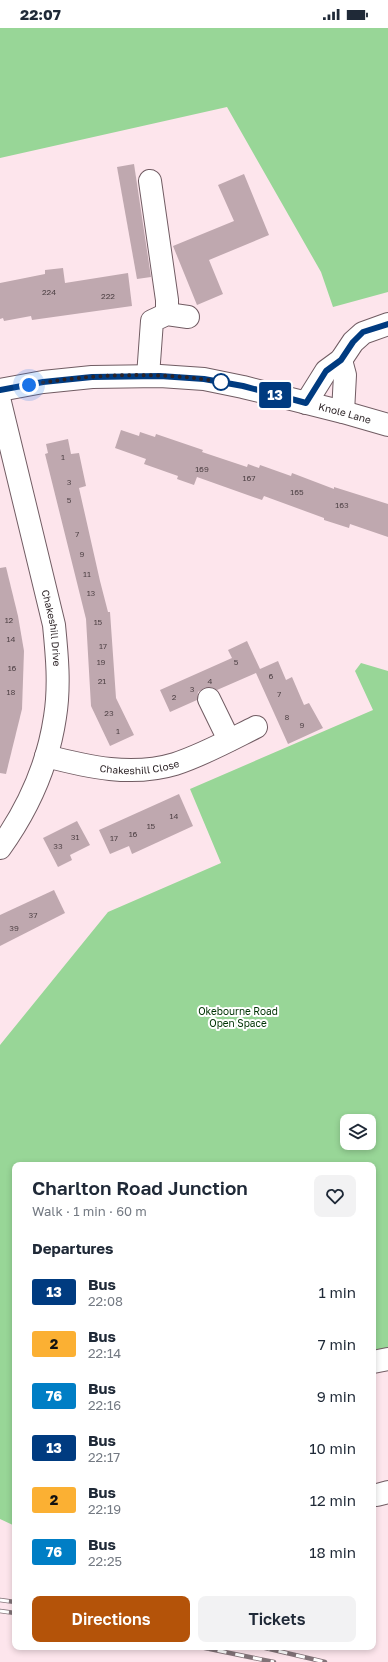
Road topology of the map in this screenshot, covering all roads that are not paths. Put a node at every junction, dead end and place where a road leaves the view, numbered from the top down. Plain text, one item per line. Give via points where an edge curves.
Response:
1 (150, 181) dead end
2 (388, 324) edge
3 (339, 368) junction
4 (154, 376) junction
5 (0, 390) edge
6 (0, 402) edge
7 (306, 403) junction
8 (342, 412) junction
9 (388, 425) edge
10 (209, 699) dead end
11 (256, 727) dead end
12 (229, 740) junction
13 (46, 756) junction
14 (0, 848) edge
15 (388, 1359) edge
16 (376, 1361) edge

1 - 4 street via 167,300 178,316 152,321
2 - 3 street via 363,332 353,342
3 - 7 street via 326,371
3 - 8 street via 345,375
4 - 5 street, Knole Lane via 92,377
4 - 7 street, Knole Lane via 204,379 243,386
6 - 13 street, Chakeshill Drive via 54,625 57,692 55,717
7 - 8 street, Knole Lane
8 - 9 street, Knole Lane
10 - 12 street
11 - 12 street, Chakeshill Close
12 - 13 street, Chakeshill Close via 174,764 148,770 104,769
13 - 14 street, Chakeshill Drive via 19,820
15 - 16 street

